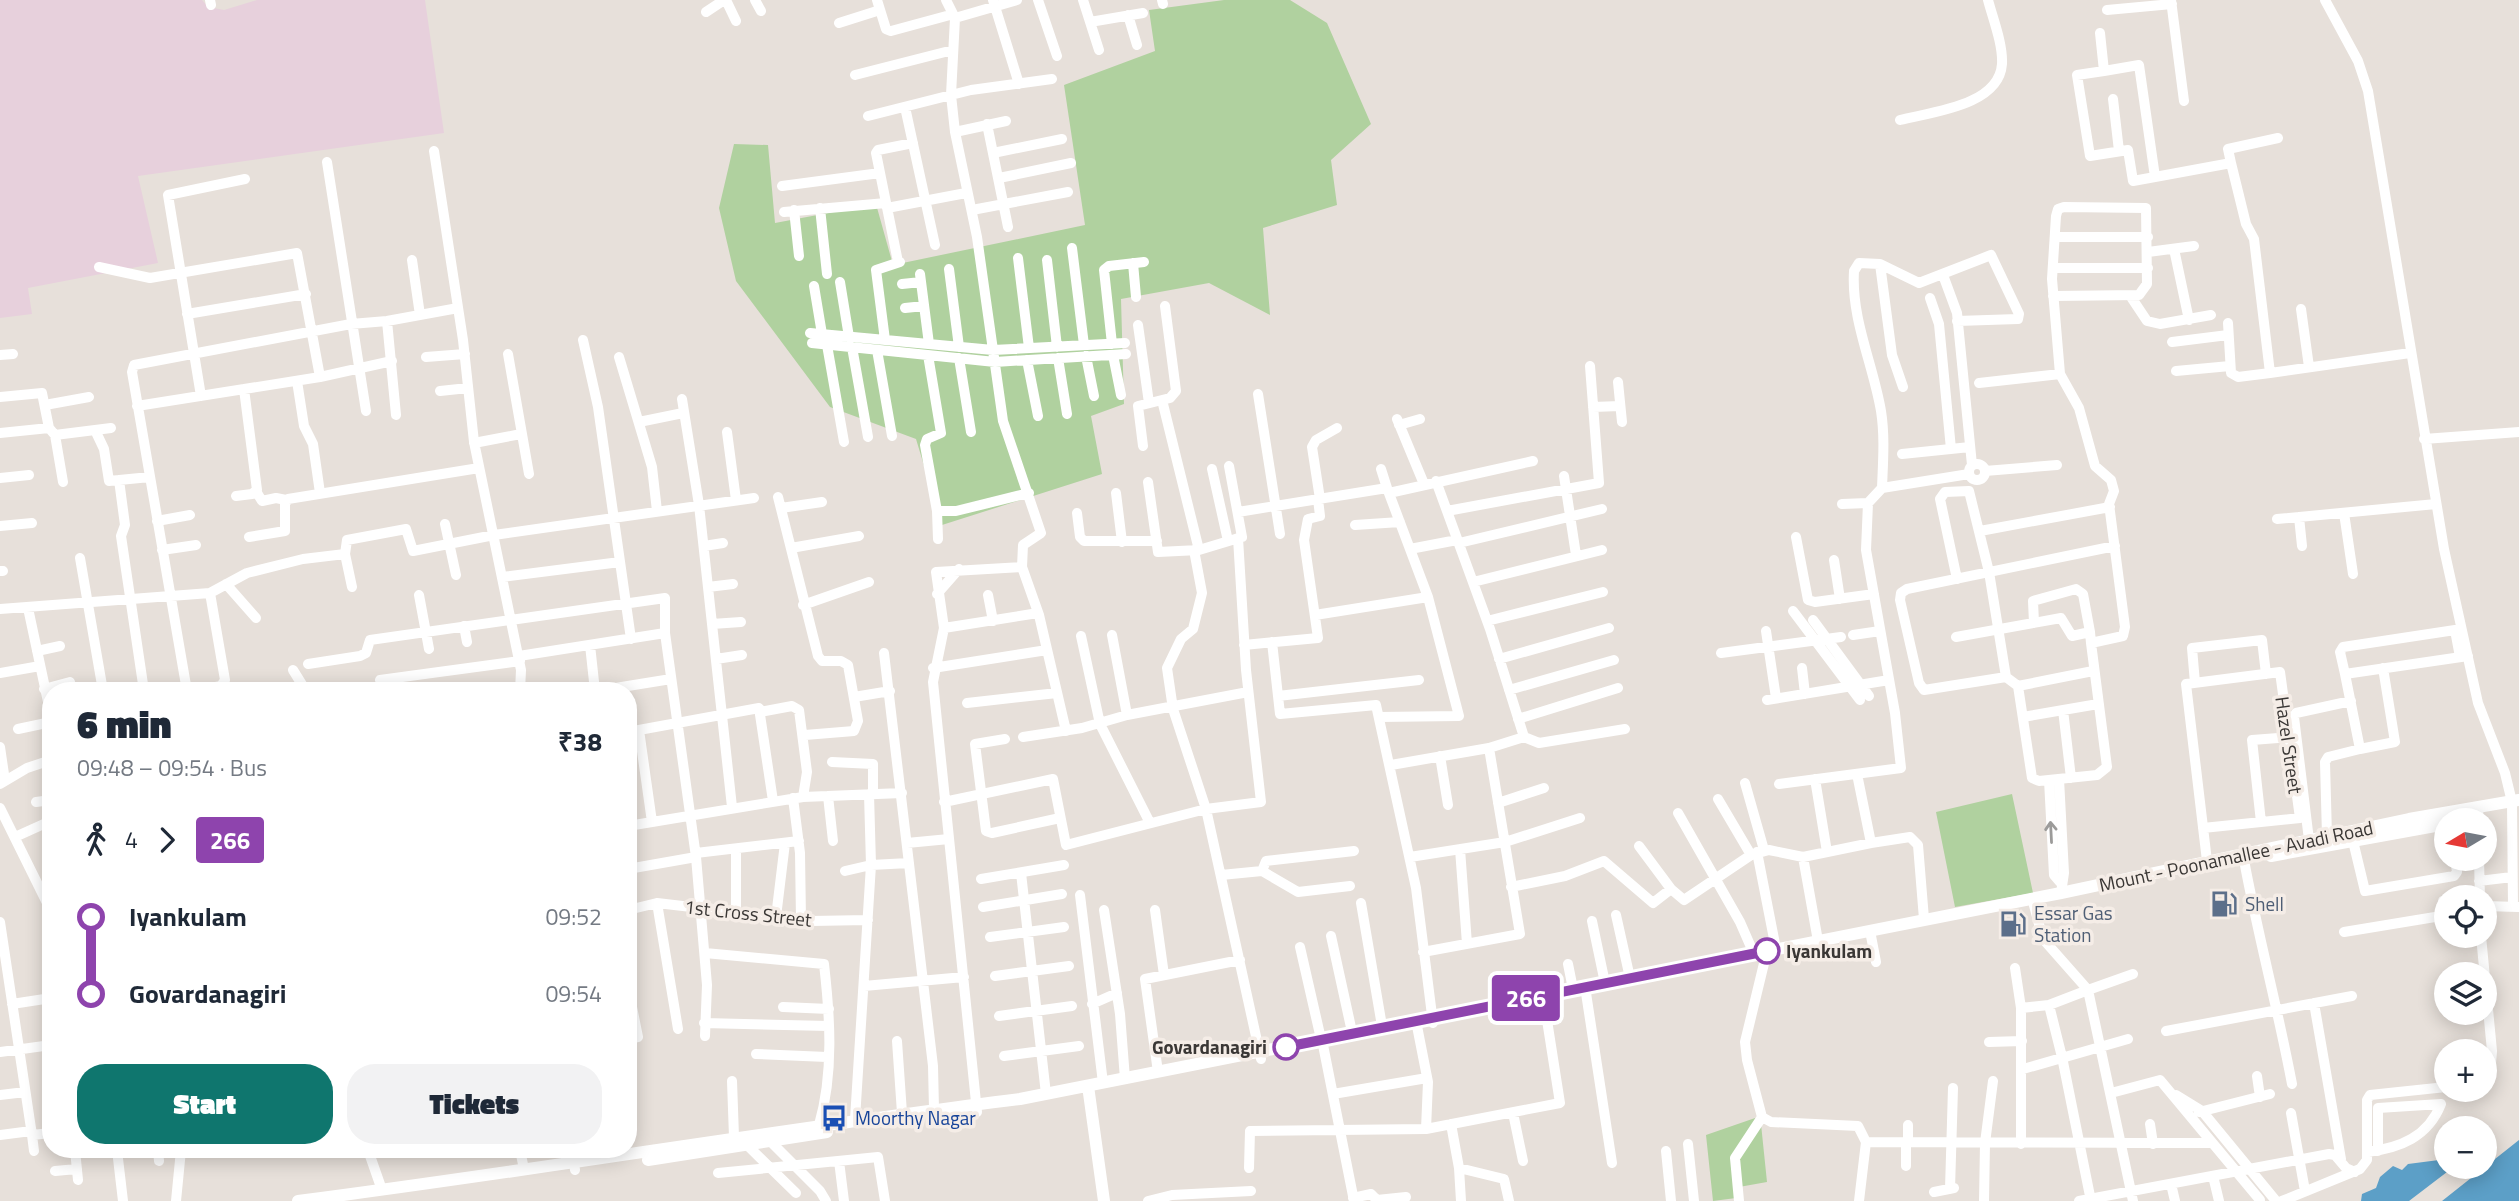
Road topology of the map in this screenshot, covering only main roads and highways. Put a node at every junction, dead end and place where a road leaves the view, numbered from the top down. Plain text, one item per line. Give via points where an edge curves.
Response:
1 (2515, 805) edge
2 (2497, 810) edge
3 (2434, 822) edge
4 (2434, 823) edge
5 (2032, 903) junction
6 (1766, 953) junction
7 (1579, 991) junction
8 (1433, 1020) junction
9 (1322, 1042) junction
10 (1260, 1056) junction
11 (1088, 1090) junction
12 (976, 1108) junction
13 (637, 1151) edge
14 (604, 1158) edge
15 (575, 1167) junction
16 (298, 1201) edge
17 (353, 1201) edge
18 (1104, 1201) edge

1 - 2 main road, Mount - Poonamallee - Avadi Road
3 - 5 main road, Mount - Poonamallee - Avadi Road via 2327,836 2061,887
4 - 5 main road, Mount - Poonamallee - Avadi Road
5 - 6 main road, Mount - Poonamallee - Avadi Road
5 - 6 main road, Mount - Poonamallee - Avadi Road via 1924,919
6 - 7 main road, Mount - Poonamallee - Avadi Road
6 - 7 main road, Mount - Poonamallee - Avadi Road
7 - 8 main road, Mount - Poonamallee - Avadi Road
7 - 8 main road, Mount - Poonamallee - Avadi Road
8 - 9 main road, Mount - Poonamallee - Avadi Road
8 - 9 main road, Mount - Poonamallee - Avadi Road via 1382,1026
9 - 10 main road, Mount - Poonamallee - Avadi Road
10 - 11 main road, Mount - Poonamallee - Avadi Road
10 - 11 main road, Mount - Poonamallee - Avadi Road via 1158,1072
11 - 12 main road, Mount - Poonamallee - Avadi Road
11 - 12 main road, Mount - Poonamallee - Avadi Road
11 - 18 main road
12 - 13 main road, Mount - Poonamallee - Avadi Road via 902,1113
12 - 15 main road, Mount - Poonamallee - Avadi Road via 748,1146
14 - 15 main road, Mount - Poonamallee - Avadi Road
15 - 16 main road, Mount - Poonamallee - Avadi Road via 524,1169
15 - 17 main road, Mount - Poonamallee - Avadi Road

